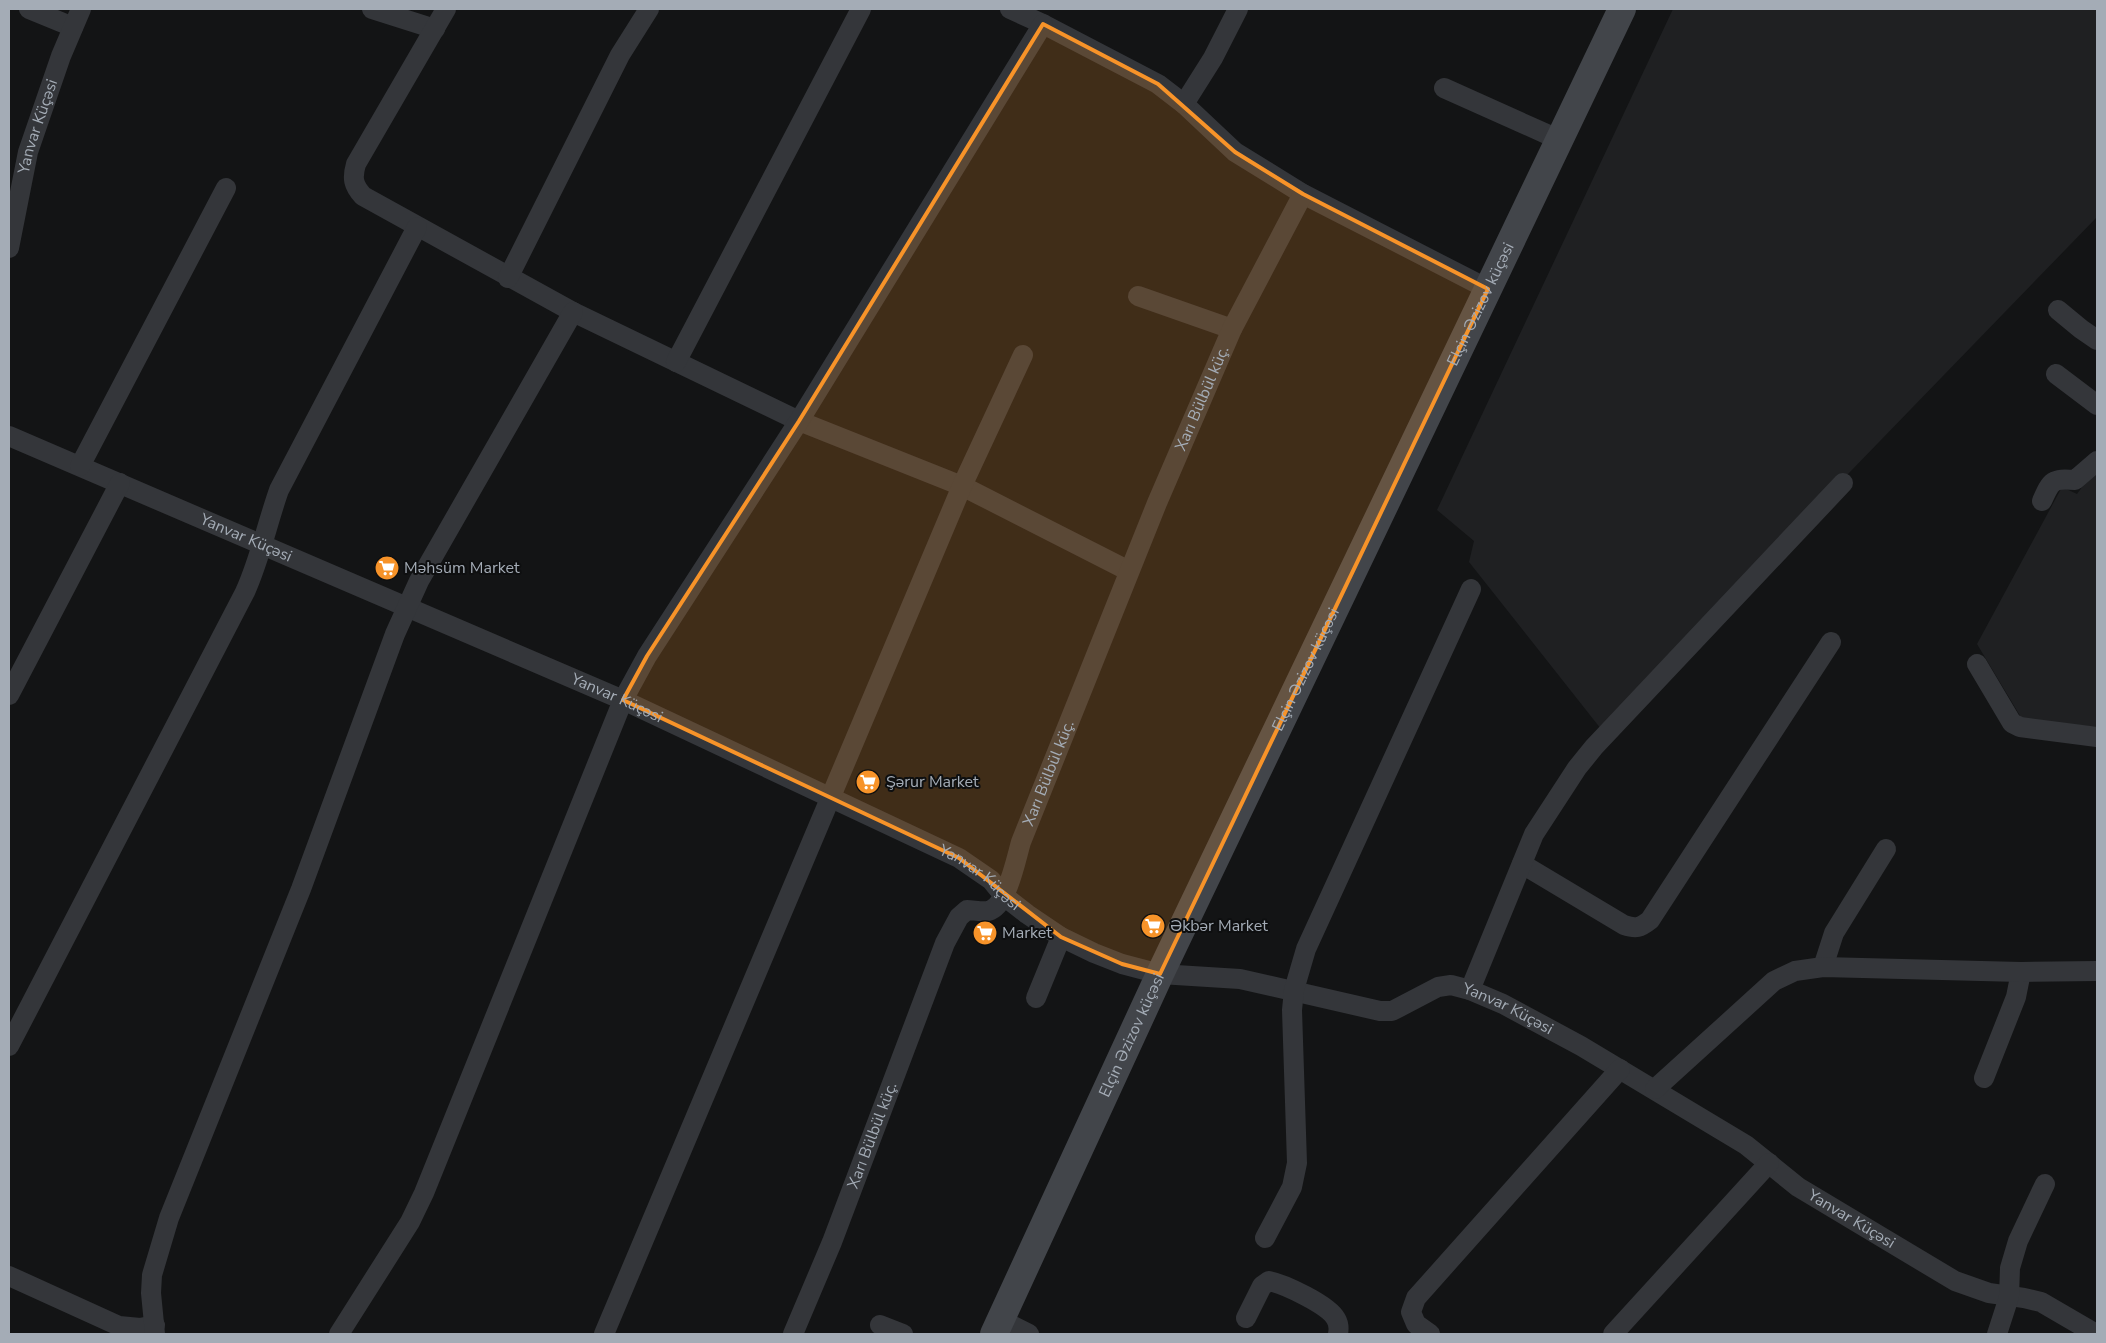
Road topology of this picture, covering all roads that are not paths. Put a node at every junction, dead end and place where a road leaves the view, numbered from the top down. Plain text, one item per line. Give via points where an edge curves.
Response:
1 (29, 9) edge
2 (81, 9) edge
3 (372, 9) edge
4 (446, 9) edge
5 (649, 9) edge
6 (861, 9) edge
7 (1010, 9) edge
8 (1238, 9) edge
9 (1622, 9) edge
10 (1043, 24) junction
11 (73, 28) junction
12 (435, 30) junction
13 (1444, 88) dead end
14 (1184, 104) junction
15 (1560, 140) junction
16 (226, 188) dead end
17 (1303, 194) junction
18 (417, 227) junction
19 (9, 248) edge
20 (508, 278) junction
21 (1488, 289) junction
22 (1138, 296) dead end
23 (2058, 310) dead end
24 (573, 312) junction
25 (1232, 329) junction
26 (2097, 340) edge
27 (1023, 355) dead end
28 (676, 362) junction
29 (2056, 374) dead end
30 (2097, 405) edge
31 (799, 421) junction
32 (9, 436) edge
33 (2097, 461) edge
34 (80, 466) junction
35 (120, 483) junction
36 (1843, 483) dead end
37 (962, 486) junction
38 (2042, 501) dead end
39 (262, 545) junction
40 (1129, 572) junction
41 (1471, 589) dead end
42 (407, 608) junction
43 (1831, 642) dead end
44 (1977, 664) dead end
45 (9, 696) edge
46 (623, 700) junction
47 (2097, 737) edge
48 (832, 798) junction
49 (1886, 849) dead end
50 (1522, 864) junction
51 (1004, 896) junction
52 (1061, 937) junction
53 (1823, 968) junction
54 (2097, 971) edge
55 (2021, 972) junction
56 (1160, 974) junction
57 (1294, 990) junction
58 (1470, 990) junction
59 (1036, 998) dead end
60 (9, 1046) edge
61 (1620, 1069) junction
62 (1984, 1078) dead end
63 (1655, 1089) junction
64 (1769, 1163) junction
65 (2045, 1184) dead end
66 (1265, 1238) dead end
67 (9, 1276) edge
68 (2009, 1297) junction
69 (1246, 1318) dead end
70 (880, 1325) dead end
71 (998, 1327) edge
72 (155, 1330) edge
73 (339, 1334) edge
74 (604, 1334) edge
75 (793, 1334) edge
76 (903, 1334) edge
77 (1029, 1334) edge
78 (1338, 1334) edge
79 (1430, 1334) edge
80 (1613, 1334) edge
81 (1997, 1334) edge
82 (2096, 1334) edge

1 - 11 street
2 - 11 street, Yanvar Küçəsi
3 - 12 street
4 - 12 street
5 - 20 street via 620,55
6 - 28 street
7 - 10 street
8 - 14 street
9 - 15 street, Elçin Əzizov küçəsi
10 - 14 street via 1158,84
10 - 31 street
11 - 19 street, Yanvar Küçəsi via 28,152
12 - 18 street via 356,164 353,175 355,186 363,196
13 - 15 street
14 - 17 street via 1235,152
15 - 21 street, Elçin Əzizov küçəsi
16 - 34 street
17 - 21 street
17 - 25 street, Xarı Bülbül küç.
18 - 20 street
18 - 39 street via 279,490
20 - 24 street
21 - 56 street, Elçin Əzizov küçəsi
22 - 25 street
23 - 26 street
24 - 28 street
24 - 42 street via 419,581
25 - 40 street, Xarı Bülbül küç.
27 - 37 street
28 - 31 street
29 - 30 street
31 - 37 street
31 - 46 street via 647,656
32 - 34 street, Yanvar Küçəsi
33 - 38 street via 2074,480 2056,480 2049,485
34 - 35 street, Yanvar Küçəsi
35 - 39 street, Yanvar Küçəsi
35 - 45 street
36 - 50 street via 1594,747 1534,834
37 - 40 street
37 - 48 street
39 - 42 street, Yanvar Küçəsi
39 - 60 street via 246,592
40 - 51 street, Xarı Bülbül küç. via 1021,842
41 - 57 street via 1306,949
42 - 46 street, Yanvar Küçəsi
42 - 72 street via 301,889 169,1218 152,1275
43 - 50 street via 1650,920 1641,928 1624,925
44 - 47 street via 2012,722 2020,727
46 - 48 street, Yanvar Küçəsi
46 - 73 street via 424,1193 410,1222
48 - 51 street, Yanvar Küçəsi via 959,858 991,880
48 - 74 street
49 - 53 street via 1834,933
50 - 58 street
51 - 52 street, Yanvar Küçəsi
51 - 75 street, Xarı Bülbül küç. via 990,911 968,910 959,917 945,943 832,1242
52 - 56 street, Yanvar Küçəsi via 1122,964
52 - 59 street
53 - 55 street
53 - 63 street via 1795,971 1774,981
54 - 55 street
55 - 62 street via 2016,997
56 - 57 street, Yanvar Küçəsi via 1240,979
56 - 71 street, Elçin Əzizov küçəsi
57 - 58 street, Yanvar Küçəsi via 1380,1011 1392,1011 1438,987 1451,985
57 - 66 street via 1292,1027 1297,1163 1292,1187
58 - 61 street, Yanvar Küçəsi via 1503,1004
61 - 63 street, Yanvar Küçəsi
61 - 79 street via 1416,1298 1411,1312 1416,1324
63 - 64 street, Yanvar Küçəsi via 1746,1145
64 - 68 street, Yanvar Küçəsi via 1798,1187 1954,1281 1975,1290
64 - 80 street
65 - 68 street via 2018,1241 2010,1268
67 - 72 street via 119,1326
68 - 81 street
68 - 82 street, Yanvar Küçəsi via 2041,1302
69 - 78 street via 1262,1286 1269,1281 1328,1310 1336,1318
70 - 76 street
71 - 77 street

